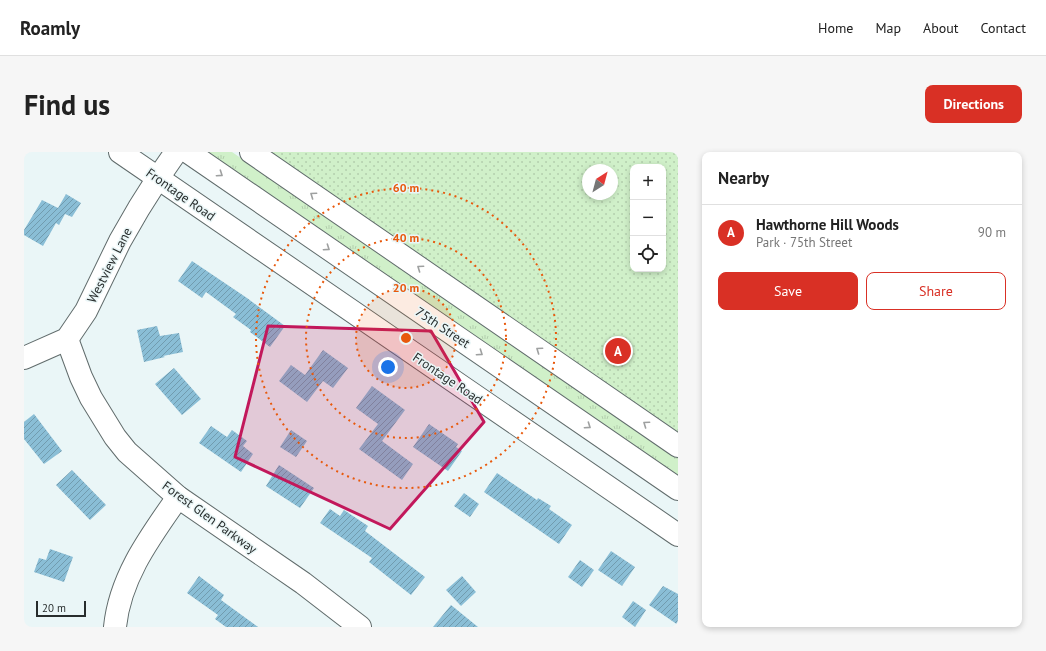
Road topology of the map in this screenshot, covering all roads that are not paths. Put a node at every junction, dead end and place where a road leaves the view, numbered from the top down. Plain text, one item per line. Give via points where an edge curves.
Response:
1 (120, 152) edge
2 (176, 152) edge
3 (188, 152) edge
4 (251, 152) edge
5 (158, 178) junction
6 (67, 339) junction
7 (24, 358) edge
8 (678, 446) edge
9 (678, 489) edge
10 (178, 498) junction
11 (678, 535) edge
12 (115, 627) edge
13 (360, 627) edge

1 - 5 street, Frontage Road
2 - 5 street, Westview Lane
3 -> 9 street, 75th Street
8 -> 4 street
5 - 6 street, Westview Lane via 120,241 86,311
5 - 11 street, Frontage Road
6 - 7 street
6 - 10 street, Forest Glen Parkway via 81,378 115,436 127,452
10 - 12 street via 131,570
10 - 13 street, Forest Glen Parkway via 303,583

